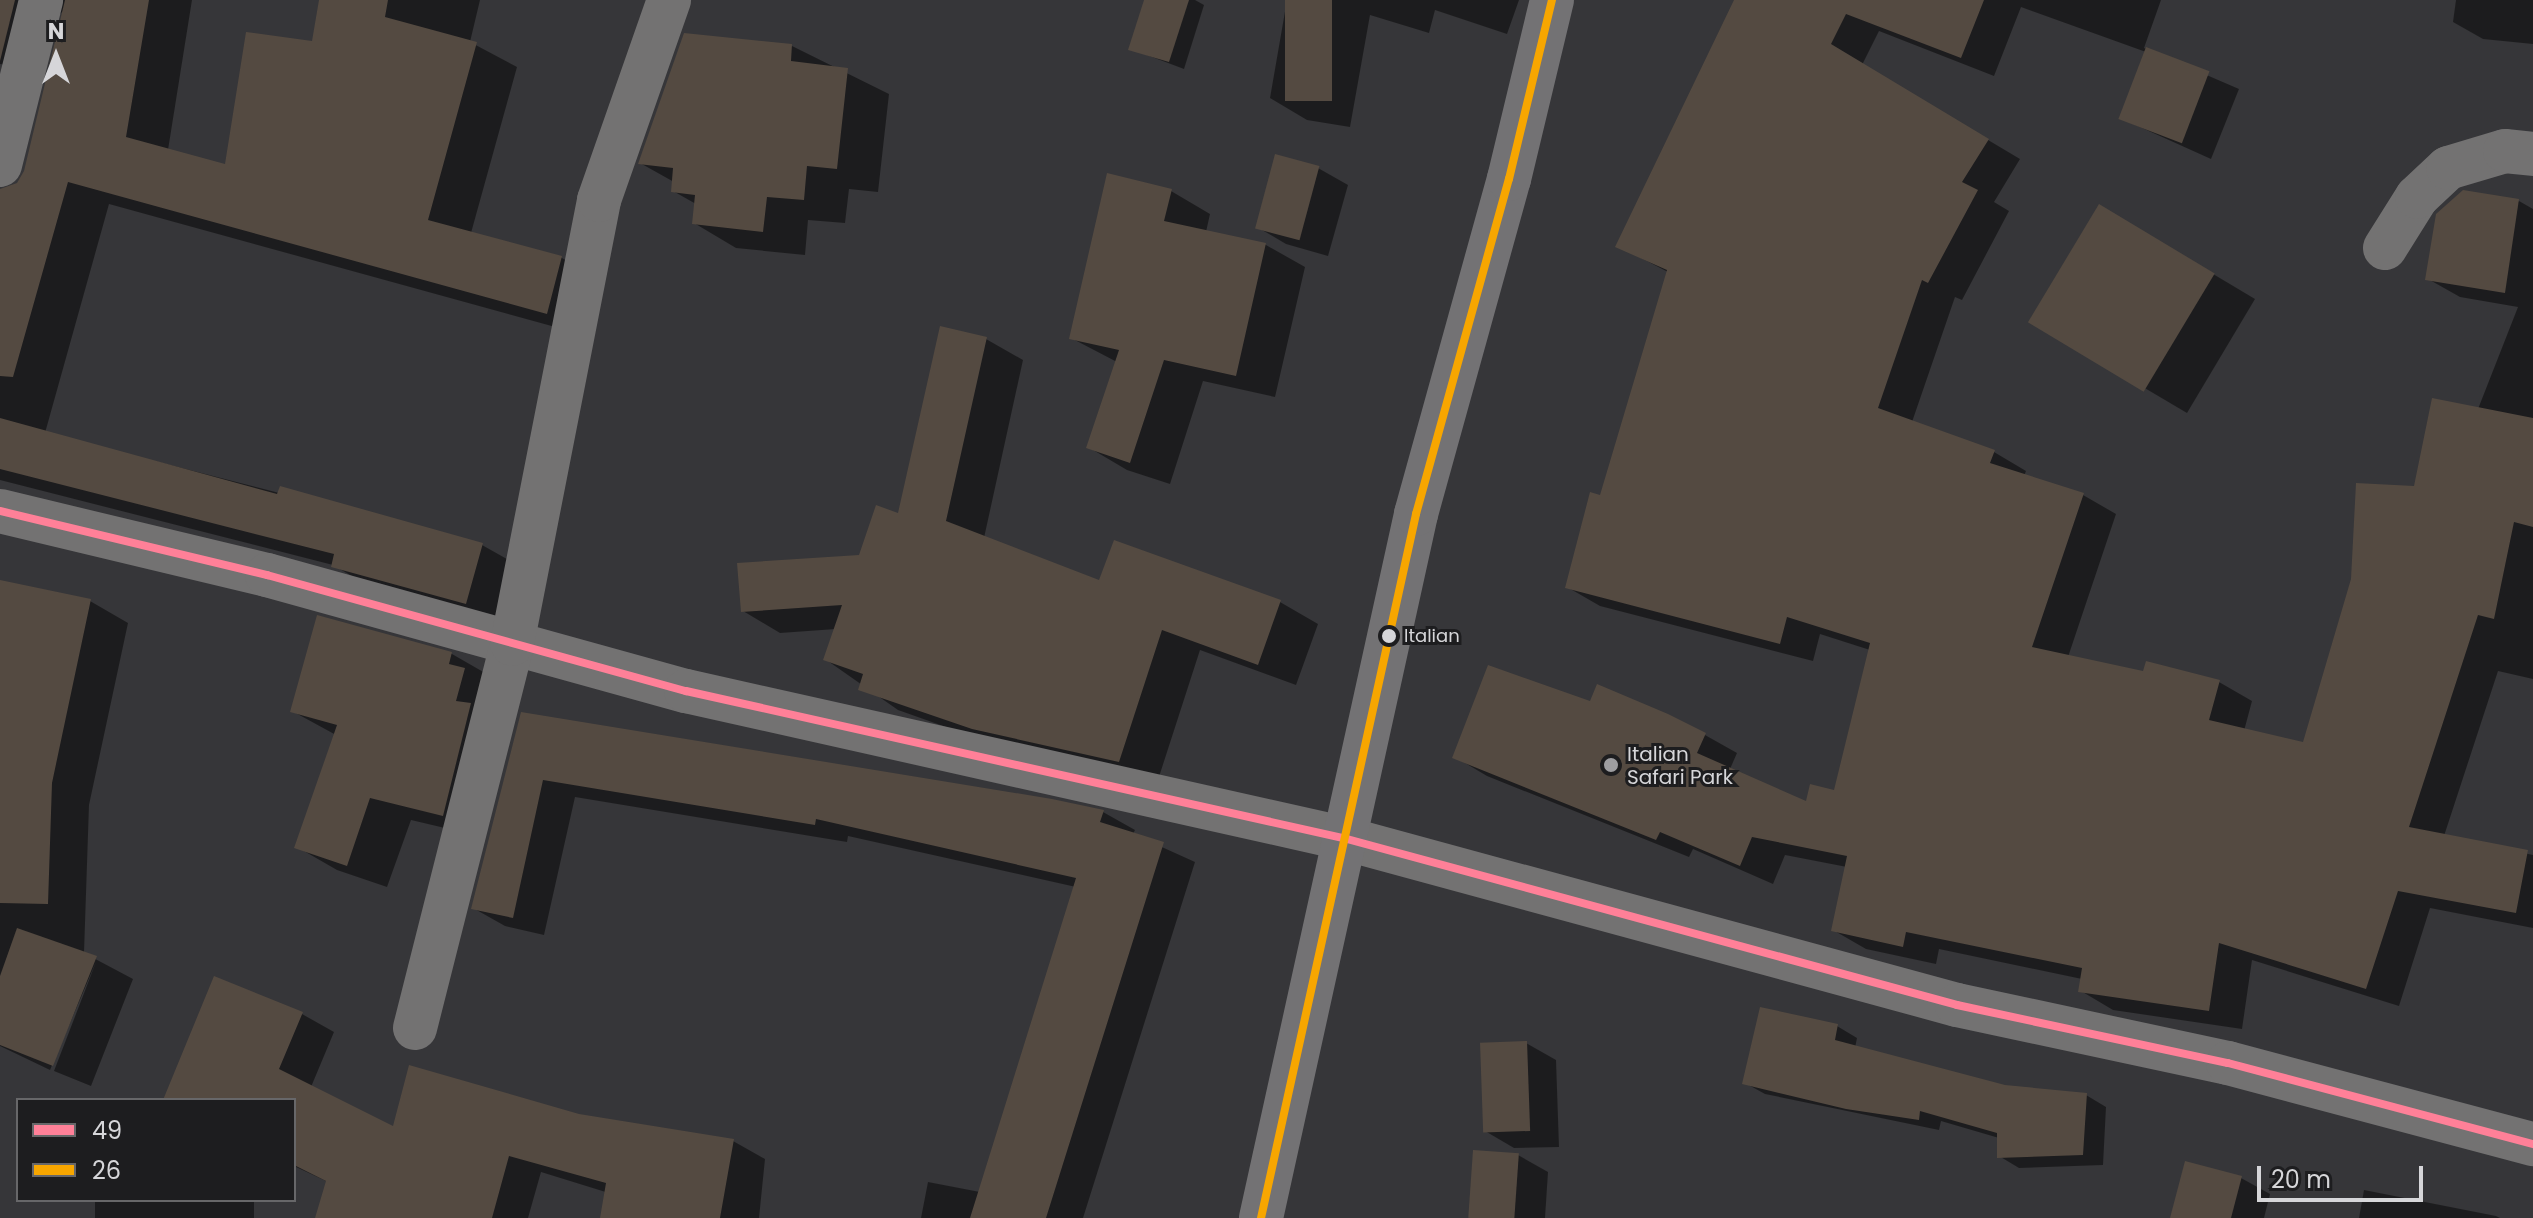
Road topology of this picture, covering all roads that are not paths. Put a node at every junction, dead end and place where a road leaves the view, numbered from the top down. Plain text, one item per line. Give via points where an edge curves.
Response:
1 (41, 0) edge
2 (669, 0) edge
3 (1552, 0) edge
4 (2533, 154) edge
5 (0, 165) edge
6 (2385, 248) dead end
7 (0, 511) edge
8 (512, 644) junction
9 (1347, 839) junction
10 (415, 1028) dead end
11 (2533, 1144) edge
12 (1261, 1218) edge

1 - 5 street
2 - 8 street via 599,200
3 - 9 main road via 1509,179 1416,514
4 - 6 street via 2505,151 2448,168 2417,197
7 - 8 street via 267,575
8 - 9 street via 803,718
8 - 10 street
9 - 11 street via 1957,1005 2228,1063
9 - 12 main road

